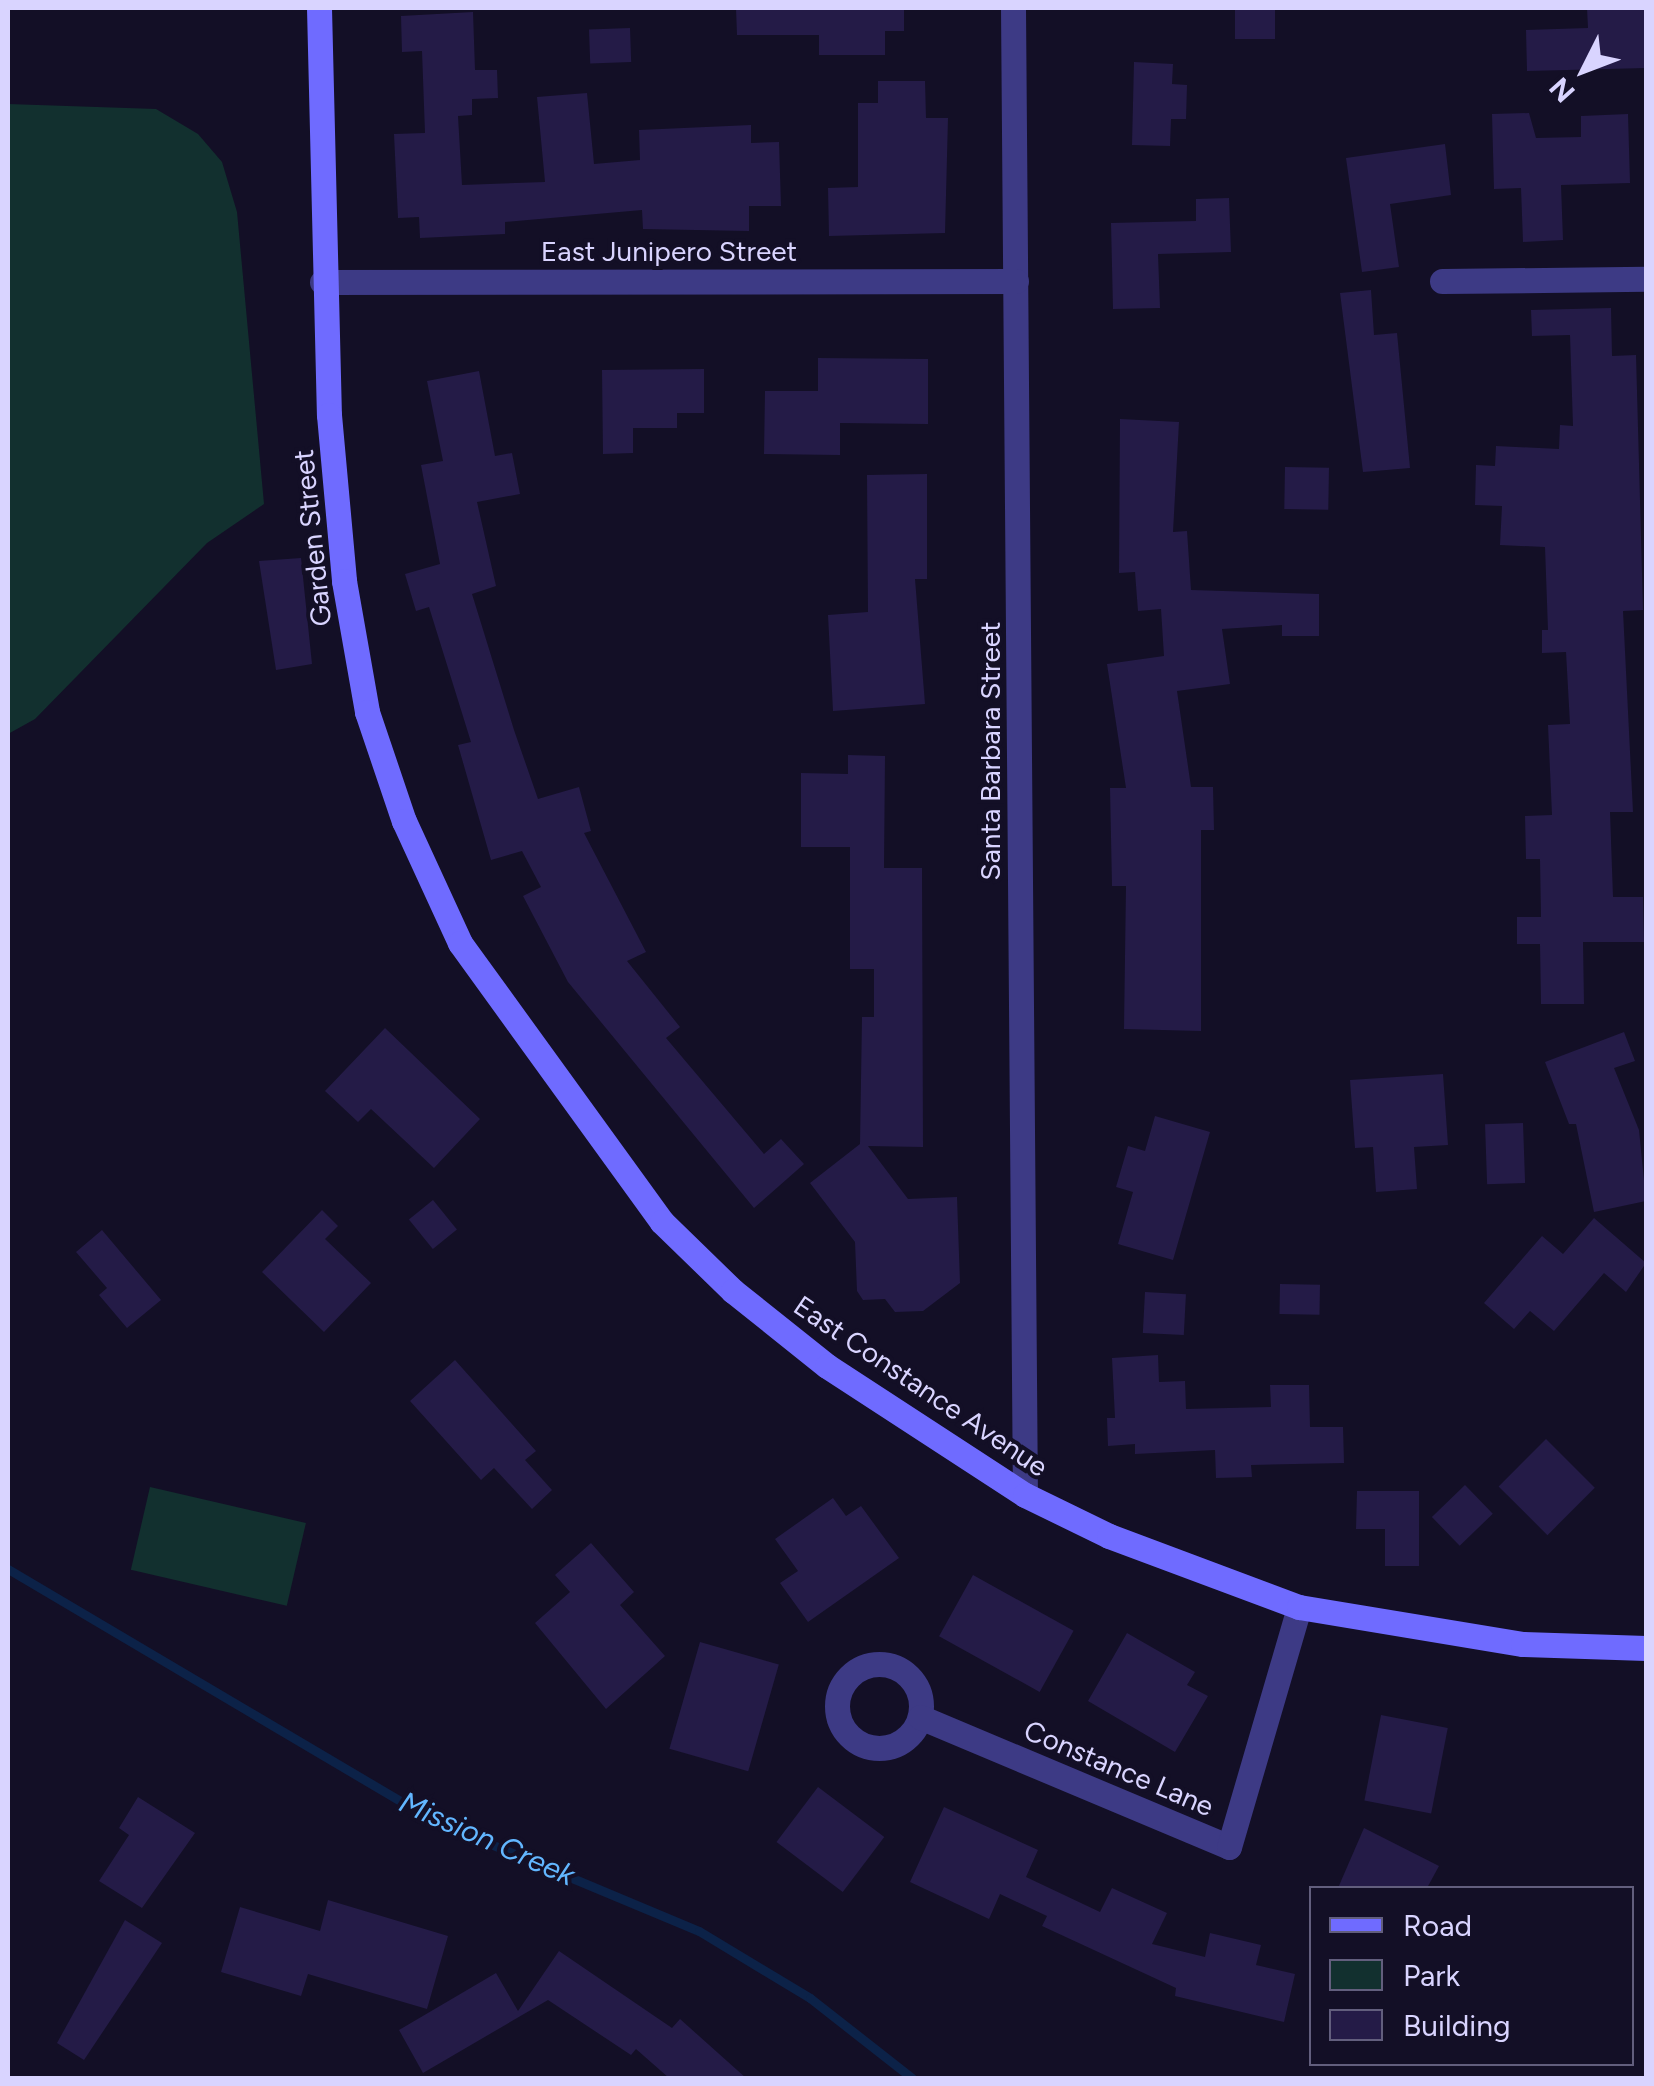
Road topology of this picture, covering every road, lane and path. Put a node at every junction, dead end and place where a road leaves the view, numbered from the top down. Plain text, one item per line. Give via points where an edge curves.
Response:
1 (320, 8) edge
2 (1014, 8) edge
3 (1646, 279) edge
4 (1016, 281) junction
5 (1442, 281) dead end
6 (322, 282) junction
7 (514, 1026) joint
8 (1025, 1495) junction
9 (1300, 1606) junction
10 (1646, 1648) edge
11 (920, 1717) dead end

1 - 6 street, Garden Street
2 - 4 street, Santa Barbara Street
3 - 5 street
4 - 6 street, East Junipero Street
4 - 8 street, Santa Barbara Street
6 - 7 street, Garden Street via 344,581 367,712 442,908
7 - 8 street, East Constance Avenue via 662,1222 700,1260 826,1366
8 - 9 street, East Constance Avenue via 1184,1568
9 - 10 street, East Constance Avenue via 1523,1644
9 - 11 street, Constance Lane via 1229,1847

